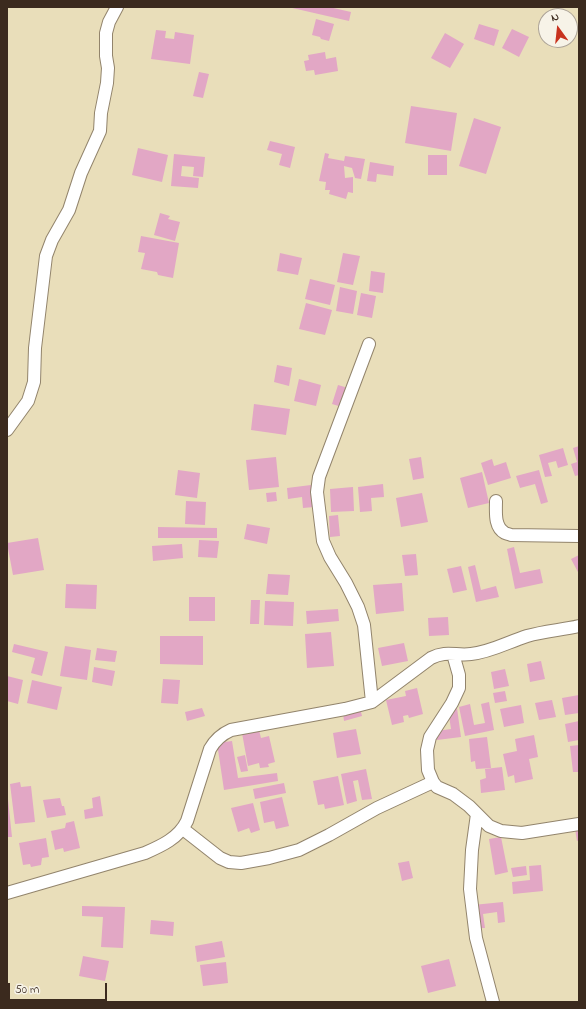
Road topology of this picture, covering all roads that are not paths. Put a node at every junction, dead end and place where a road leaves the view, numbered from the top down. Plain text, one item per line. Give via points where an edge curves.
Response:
1 (117, 7) edge
2 (369, 344) dead end
3 (7, 430) edge
4 (496, 501) dead end
5 (579, 536) edge
6 (579, 626) edge
7 (454, 654) junction
8 (372, 702) junction
9 (433, 782) junction
10 (477, 814) junction
11 (579, 824) edge
12 (183, 829) junction
13 (7, 892) edge
14 (493, 1002) edge

1 - 3 street via 106,33 108,68 100,132 81,173 70,210 52,240 46,256 35,348 34,382 28,401
2 - 8 street via 319,477 317,492 324,545 358,607 364,625
4 - 5 street via 496,520 505,533
6 - 7 street via 526,636 470,655
7 - 8 street via 444,653 431,658
7 - 9 street via 459,688 430,736 427,750 428,770
8 - 12 street via 224,733 210,749
9 - 10 street via 437,787 470,806
9 - 12 street via 377,808 299,850 269,858 241,863 229,862
10 - 11 street via 489,826 501,831 522,833
10 - 14 street via 470,888 476,938
12 - 13 street via 160,847 145,854

